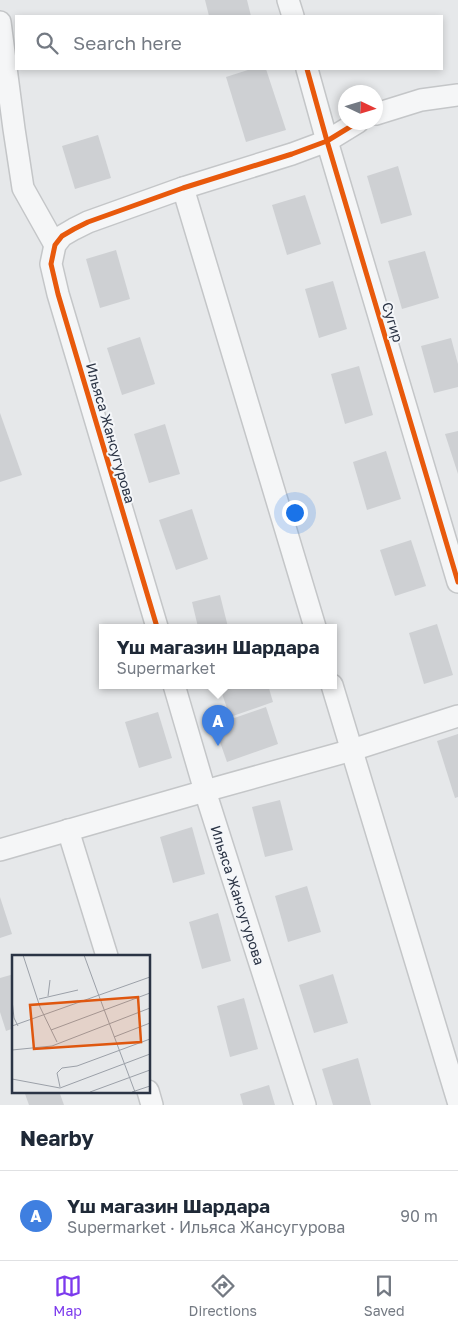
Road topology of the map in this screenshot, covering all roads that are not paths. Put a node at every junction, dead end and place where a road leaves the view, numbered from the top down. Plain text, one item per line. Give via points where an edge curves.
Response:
1 (288, 0) edge
2 (293, 15) edge
3 (0, 22) edge
4 (307, 70) edge
5 (458, 95) edge
6 (383, 112) edge
7 (345, 130) edge
8 (327, 141) junction
9 (183, 188) junction
10 (55, 245) junction
11 (458, 582) edge
12 (156, 624) edge
13 (314, 624) edge
14 (175, 689) edge
15 (333, 689) edge
16 (458, 716) edge
17 (352, 750) junction
18 (205, 791) junction
19 (68, 830) junction
20 (0, 850) edge
21 (107, 955) edge
22 (148, 1092) edge
23 (458, 1101) edge
24 (152, 1105) edge
25 (305, 1105) edge

1 - 2 street
3 - 10 street via 23,188
4 - 8 street, Сугир
5 - 6 street via 421,100
7 - 8 street
8 - 9 street
8 - 11 street, Сугир
9 - 10 street via 88,222 62,236
9 - 13 street
10 - 12 street, Ильяса Жансугурова via 51,264 58,294
14 - 18 street, Ильяса Жансугурова
15 - 17 street
16 - 17 street
17 - 18 street
17 - 23 street
18 - 19 street
18 - 25 street, Ильяса Жансугурова
19 - 20 street
19 - 21 street
22 - 24 street

